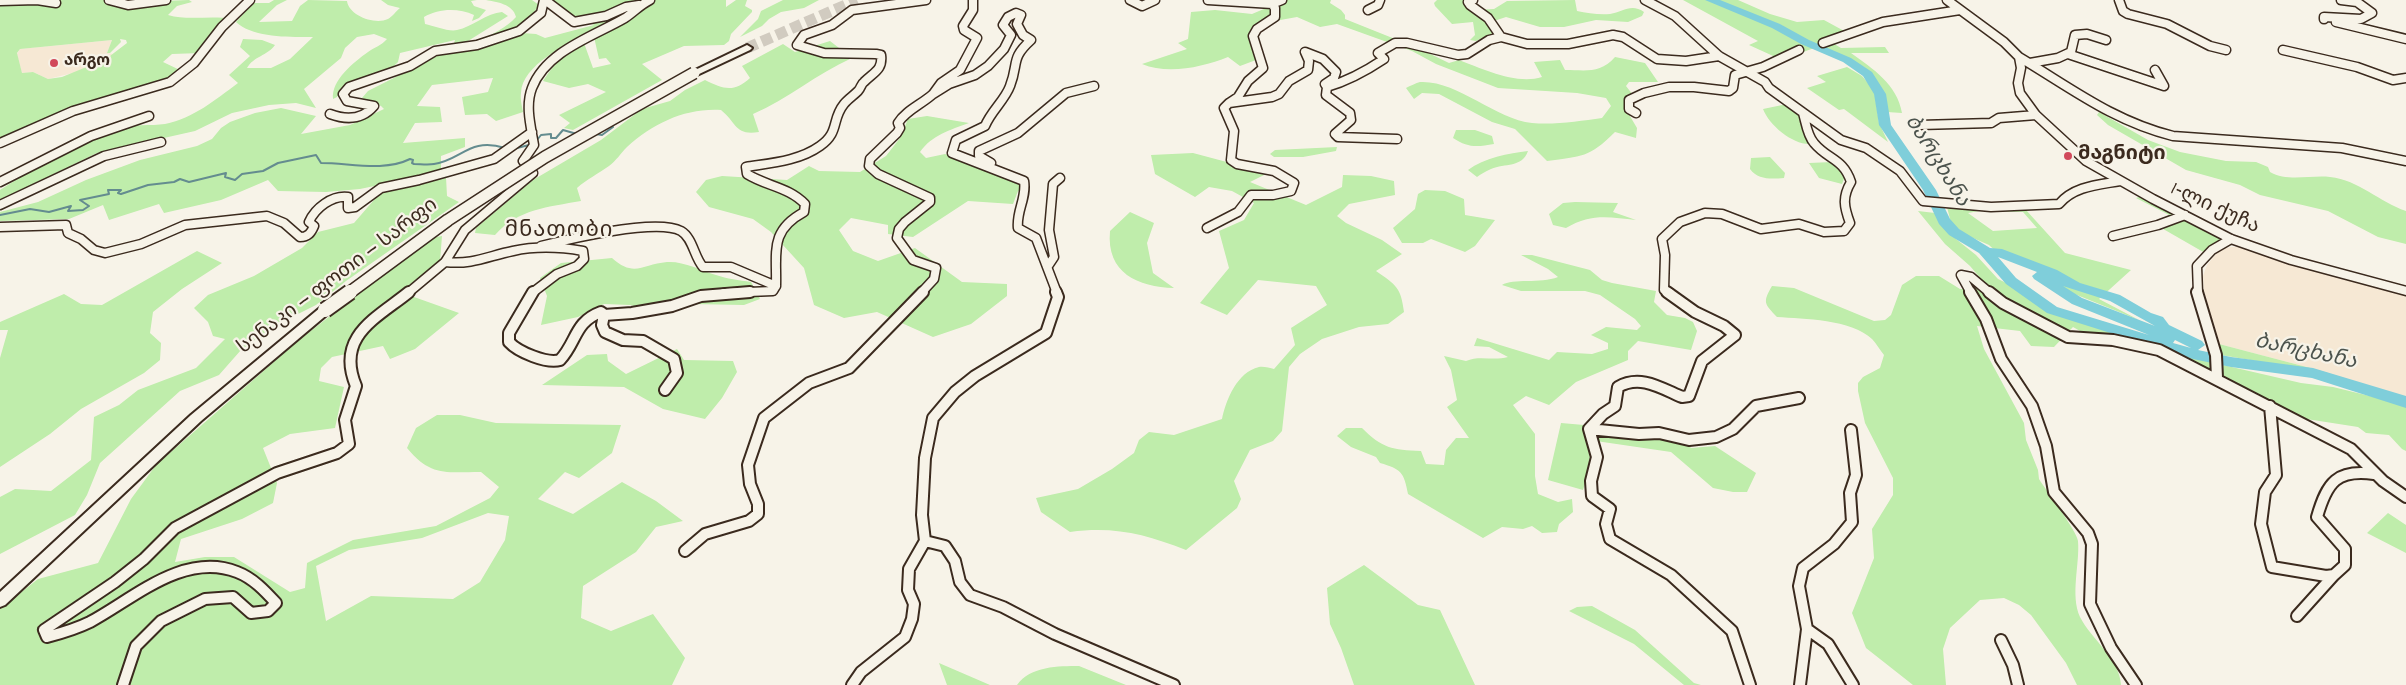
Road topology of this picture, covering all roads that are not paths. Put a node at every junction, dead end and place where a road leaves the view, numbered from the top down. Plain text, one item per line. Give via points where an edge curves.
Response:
1 (37, 0) edge
2 (109, 0) edge
3 (166, 0) edge
4 (250, 0) edge
5 (544, 0) edge
6 (650, 0) edge
7 (898, 0) edge
8 (926, 0) edge
9 (973, 0) edge
10 (1130, 0) edge
11 (1155, 0) edge
12 (1208, 0) edge
13 (1282, 0) edge
14 (1380, 0) edge
15 (1473, 0) edge
16 (1645, 0) edge
17 (1947, 0) edge
18 (2119, 0) edge
19 (2341, 0) edge
20 (0, 1) edge
21 (56, 3) dead end
22 (639, 4) junction
23 (1272, 4) junction
24 (886, 5) junction
25 (1368, 10) dead end
26 (1960, 10) junction
27 (1500, 37) junction
28 (2406, 39) edge
29 (2106, 40) dead end
30 (1824, 43) dead end
31 (747, 48) tunnel mouth
32 (1799, 50) dead end
33 (2226, 50) dead end
34 (2283, 50) dead end
35 (2068, 54) junction
36 (1719, 56) junction
37 (2019, 57) junction
38 (2030, 63) junction
39 (1747, 70) junction
40 (2155, 70) dead end
41 (2406, 78) edge
42 (1094, 86) dead end
43 (1327, 87) junction
44 (933, 94) junction
45 (1229, 103) junction
46 (1636, 113) dead end
47 (1803, 113) junction
48 (330, 114) dead end
49 (2036, 115) junction
50 (149, 116) dead end
51 (1920, 125) dead end
52 (533, 139) junction
53 (1397, 139) dead end
54 (161, 142) dead end
55 (0, 143) edge
56 (2406, 161) edge
57 (1008, 174) junction
58 (1060, 178) dead end
59 (2120, 180) junction
60 (0, 182) edge
61 (0, 205) edge
62 (2185, 216) junction
63 (0, 228) edge
64 (1207, 228) dead end
65 (2113, 236) dead end
66 (2232, 239) junction
67 (531, 250) junction
68 (445, 262) junction
69 (1048, 266) junction
70 (776, 286) junction
71 (2406, 292) edge
72 (604, 315) junction
73 (2217, 378) junction
74 (665, 390) dead end
75 (1799, 398) dead end
76 (2270, 406) junction
77 (1589, 429) junction
78 (1851, 430) dead end
79 (2374, 474) junction
80 (2406, 498) edge
81 (925, 541) junction
82 (685, 551) dead end
83 (2334, 576) junction
84 (0, 601) edge
85 (2297, 616) dead end
86 (1807, 629) junction
87 (2001, 640) dead end
88 (1802, 683) edge
89 (123, 685) edge
90 (852, 685) edge
91 (1174, 685) edge
92 (1750, 685) edge
93 (1853, 685) edge
94 (2018, 685) edge
95 (2136, 685) edge

1 - 20 street
1 - 21 street
2 - 3 street via 117,5
4 - 55 street via 194,63 170,82 73,110
5 - 22 street via 574,22 606,16
5 - 48 street via 541,12 510,35 477,45 435,51 410,66 349,87 343,94 347,101 374,106 370,112 351,118
6 - 22 street
7 - 24 street
8 - 24 street
9 - 44 street via 973,10 963,26 977,38 959,73 937,86
10 - 11 street via 1138,7
12 - 23 street
13 - 23 street
14 - 25 street via 1378,5
15 - 27 street via 1468,2 1496,26
16 - 36 street via 1675,16
17 - 26 street
18 - 33 street via 2123,11 2128,14 2167,24 2210,46
19 - 28 street via 2357,2 2372,13 2361,19 2324,16 2324,19
22 - 52 street via 628,16 561,53 545,68 532,88
23 - 45 street via 1275,17 1253,35 1254,45 1263,59 1262,68
24 - 70 street via 845,12 837,22 799,39 797,44 802,48 830,53 881,55 880,69 862,83 843,105 833,135 819,147 797,158 746,167 747,174 753,179 785,187 805,204 804,212 783,224 778,235 774,249
26 - 30 street via 1883,22
26 - 37 street
27 - 36 street via 1527,44 1568,44 1613,35 1624,38 1657,59 1686,61
27 - 43 street via 1467,54 1458,55 1402,41 1390,43 1378,53 1384,59 1366,72
29 - 35 street via 2087,34 2075,35
31 - 84 highway, სენაკი — ფოთი — სარფი, bridge via 694,73 545,157 448,220 325,310 196,418
32 - 39 street via 1763,67
34 - 41 street via 2357,67 2393,80
35 - 38 street
35 - 40 street via 2164,86
36 - 39 street
37 - 38 street
37 - 49 street, 1-ლი ქუჩა via 2020,93
38 - 56 street via 2115,117 2156,132 2173,136 2342,148
39 - 46 street via 1735,75 1730,91 1684,86 1642,93 1629,100 1629,109
39 - 47 street
42 - 57 street via 1066,93 1018,133 979,151 979,156
43 - 45 street via 1324,84 1334,78 1336,72 1331,64 1305,52 1310,61 1308,70 1289,81 1278,94
43 - 53 street via 1326,95 1350,113 1351,120 1335,134 1338,138
44 - 57 street via 951,82 968,78 996,59 1011,35 1004,22 1010,15 1021,14 1016,24 1031,40 1018,52 1010,88 985,126 956,140 952,153
44 - 82 street via 903,114 897,133 870,159 869,166 878,174 930,198 930,202 899,229 897,238 913,260 936,268 934,279 849,368 809,383 764,418 748,465 758,514 749,521 705,534
45 - 64 street via 1224,108 1234,131 1231,160 1274,172 1294,183 1291,191 1251,195 1240,212
47 - 59 street via 1841,140 1866,148 1900,171 1923,201 2022,207 2059,204 2065,197 2086,187
47 - 77 street via 1813,143 1849,172 1851,182 1843,202 1850,223 1848,227 1844,231 1823,232 1797,224 1762,229 1745,226 1721,214 1706,213 1684,219 1669,229 1662,239 1664,290 1735,335 1702,361 1689,396 1682,397 1639,379 1624,382 1618,387 1615,406
49 - 51 street via 1999,118 1991,123
49 - 59 street, 1-ლი ქუჩა via 2086,160
50 - 60 street via 113,126 58,150
52 - 63 street via 494,159 380,188 356,207 348,208 348,197 339,197 311,216 309,222 314,226 304,237 272,217 228,219 186,225 135,246 105,253 94,250 68,233 66,225
52 - 68 street via 523,161 533,173 465,230
54 - 61 street via 104,156
57 - 69 street via 1024,181 1027,192 1016,219 1018,228 1036,238
58 - 69 street via 1053,184 1048,244 1054,257
59 - 62 street, 1-ლი ქუჩა
62 - 65 street
62 - 66 street, 1-ლი ქუჩა
66 - 71 street, 1-ლი ქუჩა via 2291,260
66 - 73 street via 2212,250 2197,266 2197,291 2216,352
67 - 68 street via 513,252 476,264
67 - 70 street via 573,238 657,226 672,228 682,232 703,266 732,266
67 - 72 street via 572,248 582,251 584,259 578,266 557,274 530,294 510,333 508,342 516,351 553,362 561,360 578,326 592,314 601,312
68 - 89 street via 358,333 350,356 350,372 356,386 345,420 349,444 346,449 277,473 175,528 115,582 44,630 47,637 70,631 166,577 207,568 232,570 260,586 276,603 268,611 251,613 233,597 205,599 177,612 145,635 136,646
69 - 81 street via 1058,297 1046,333 975,376 955,392 933,418 924,468 922,515
70 - 72 street via 773,291 701,296 672,306
72 - 74 street via 602,325 605,332 624,340 643,341 674,359 677,373
73 - 76 street
73 - 95 street via 2159,350 2113,340 2068,337 2003,303 1971,277 1961,275 1986,318 2001,359 2032,406 2046,446 2057,498 2088,533 2092,544 2090,604 2112,648
75 - 77 street via 1756,406 1733,429 1716,438 1689,440 1659,433
76 - 79 street via 2351,449
76 - 83 street via 2276,475 2265,492 2260,524 2272,567
77 - 92 street via 1597,457 1591,482 1592,496 1610,509 1606,524 1610,539 1671,575 1706,610 1732,630
78 - 86 street via 1856,475 1850,493 1852,522 1834,544 1803,568 1799,586
79 - 80 street via 2389,489
79 - 83 street via 2346,473 2335,479 2319,507 2317,518 2345,549 2345,565
81 - 90 street via 910,569 908,590 914,604 905,637 861,672
81 - 91 street via 945,546 955,560 960,582 970,595
83 - 85 street
86 - 88 street
86 - 93 street via 1828,644
87 - 94 street

